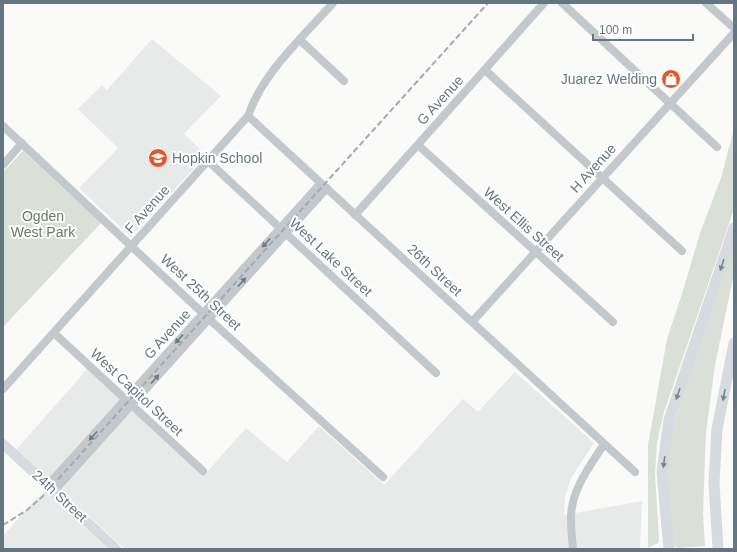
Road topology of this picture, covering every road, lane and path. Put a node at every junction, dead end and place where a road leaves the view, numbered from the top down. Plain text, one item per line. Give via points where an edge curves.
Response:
1 (333, 3) edge
2 (544, 3) edge
3 (562, 3) edge
4 (706, 3) edge
5 (734, 28) edge
6 (734, 33) edge
7 (300, 40) junction
8 (485, 70) junction
9 (344, 80) dead end
10 (670, 103) junction
11 (248, 116) junction
12 (3, 126) edge
13 (22, 144) junction
14 (418, 145) junction
15 (717, 147) dead end
16 (208, 161) junction
17 (3, 165) edge
18 (603, 177) junction
19 (324, 186) junction
20 (355, 215) junction
21 (734, 228) edge
22 (283, 231) junction
23 (132, 245) junction
24 (682, 251) dead end
25 (535, 252) junction
26 (206, 316) junction
27 (472, 322) junction
28 (613, 322) dead end
29 (54, 333) junction
30 (734, 343) edge
31 (436, 373) dead end
32 (3, 389) edge
33 (129, 402) junction
34 (3, 444) edge
35 (604, 444) junction
36 (203, 471) dead end
37 (635, 472) dead end
38 (383, 477) dead end
39 (51, 488) junction
40 (116, 549) edge
41 (573, 549) edge
42 (669, 549) edge
43 (718, 549) edge

1 - 7 street, F Avenue
2 - 8 street, G Avenue
3 - 10 street
4 - 5 street
6 - 10 street, H Avenue
7 - 9 street
7 - 11 street, F Avenue via 275,69 253,102
8 - 14 street, G Avenue
8 - 18 street
10 - 15 street
10 - 18 street, H Avenue
11 - 16 street, F Avenue
11 - 19 street, 26th Street
12 - 13 street, West 25th Street
13 - 17 street
13 - 23 street, West 25th Street
14 - 20 street, G Avenue
14 - 25 street, West Ellis Street
16 - 22 street, West Lake Street
16 - 23 street, F Avenue
18 - 24 street
18 - 25 street, H Avenue
19 - 20 street, 26th Street
19 - 22 street, G Avenue
20 - 27 street, 26th Street
21 -> 42 highway via 669,420 662,472
22 - 26 street, G Avenue
22 - 31 street, West Lake Street
23 - 26 street, West 25th Street
23 - 29 street, F Avenue
25 - 27 street, H Avenue
25 - 28 street, West Ellis Street
26 - 33 street, G Avenue
26 - 38 street, West 25th Street
27 - 35 street, 26th Street
29 - 32 street, F Avenue
29 - 33 street, West Capitol Street
30 -> 43 highway via 717,429 714,483
33 - 36 street, West Capitol Street
33 - 39 street, G Avenue
34 - 39 main road, 24th Street
35 - 37 street, 26th Street
35 - 41 street via 575,494 570,516
39 - 40 main road, 24th Street

